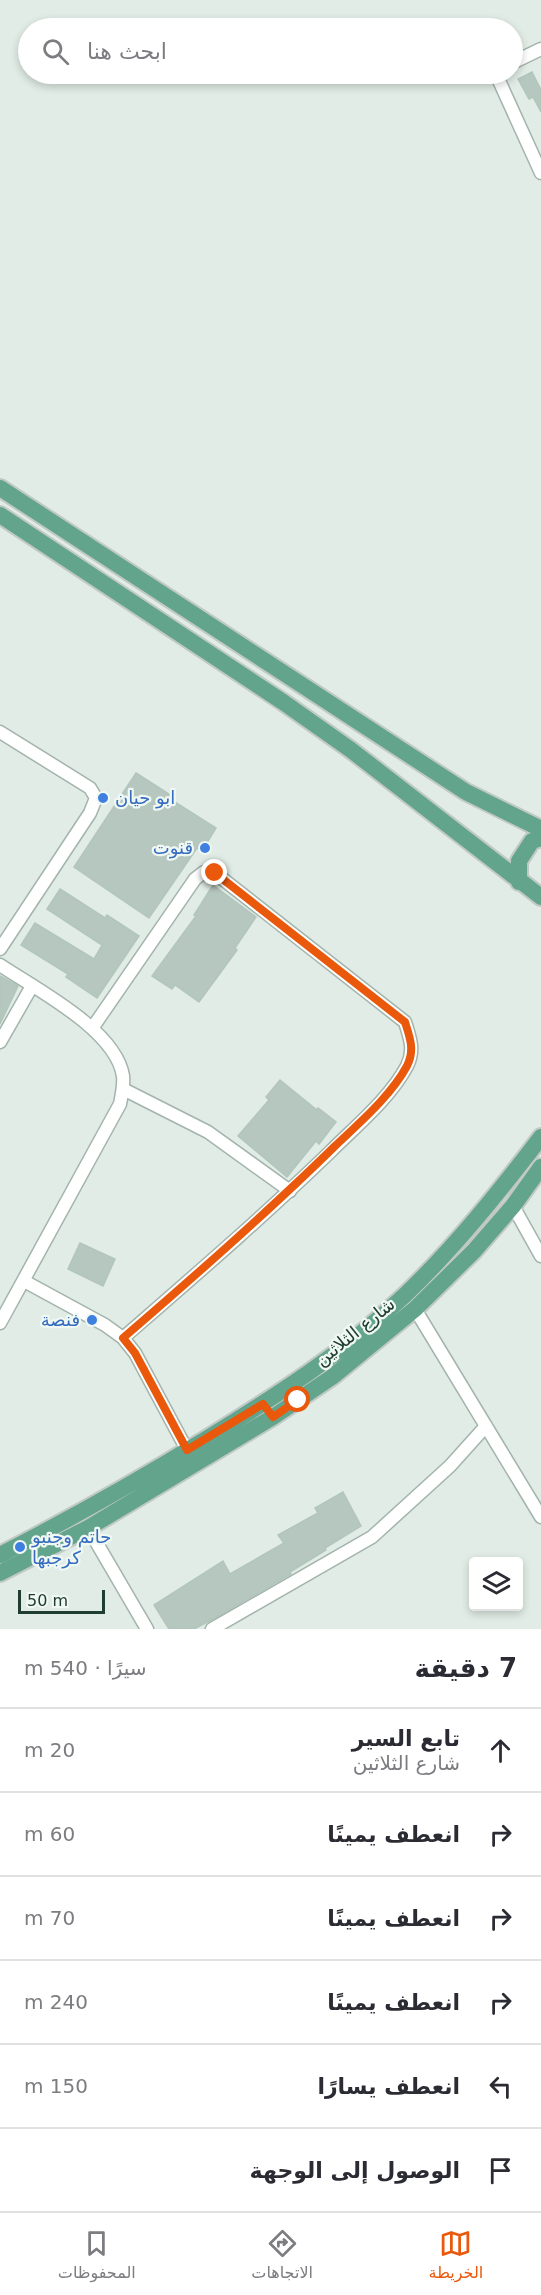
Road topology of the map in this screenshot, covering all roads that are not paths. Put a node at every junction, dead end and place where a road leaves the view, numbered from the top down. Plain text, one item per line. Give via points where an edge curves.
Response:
1 (541, 49) edge
2 (523, 58) edge
3 (501, 84) edge
4 (541, 173) edge
5 (0, 489) edge
6 (0, 515) edge
7 (0, 732) edge
8 (541, 829) edge
9 (541, 838) edge
10 (519, 882) junction
11 (541, 897) edge
12 (0, 949) edge
13 (0, 965) edge
14 (32, 986) junction
15 (93, 1027) junction
16 (0, 1042) edge
17 (123, 1089) junction
18 (541, 1137) edge
19 (541, 1167) edge
20 (290, 1191) junction
21 (513, 1206) junction
22 (459, 1238) junction
23 (474, 1251) junction
24 (541, 1256) edge
25 (24, 1281) junction
26 (415, 1309) junction
27 (0, 1323) edge
28 (123, 1338) junction
29 (268, 1410) junction
30 (486, 1426) junction
31 (187, 1450) junction
32 (541, 1517) edge
33 (88, 1528) junction
34 (0, 1555) edge
35 (0, 1573) edge
36 (147, 1629) edge
37 (212, 1629) edge

1 - 2 street
3 - 4 street
5 - 8 main road via 466,792
6 - 10 main road via 351,750
7 - 12 street via 90,788 96,798
9 - 10 main road via 532,840 519,861
10 - 11 main road
13 - 14 street
14 - 15 street
14 - 16 street
15 - 17 street via 115,1056
15 - 20 street via 195,879 204,872 215,873 405,1022 413,1046 408,1064 394,1086
17 - 20 street via 208,1132
17 - 25 street via 120,1104
18 - 22 main road
19 - 21 main road, شارع الثلاثين
20 - 28 street
21 - 23 main road, شارع الثلاثين
21 - 24 street
22 - 23 main road
22 - 29 main road via 405,1295
23 - 26 main road, شارع الثلاثين
25 - 27 street
25 - 28 street
26 - 29 main road, شارع الثلاثين via 333,1377
26 - 30 street
28 - 31 street
29 - 31 main road
29 - 33 main road, شارع الثلاثين
30 - 32 street
30 - 37 street via 450,1466 372,1537
31 - 34 main road via 80,1514
33 - 35 main road, شارع الثلاثين
33 - 36 street

